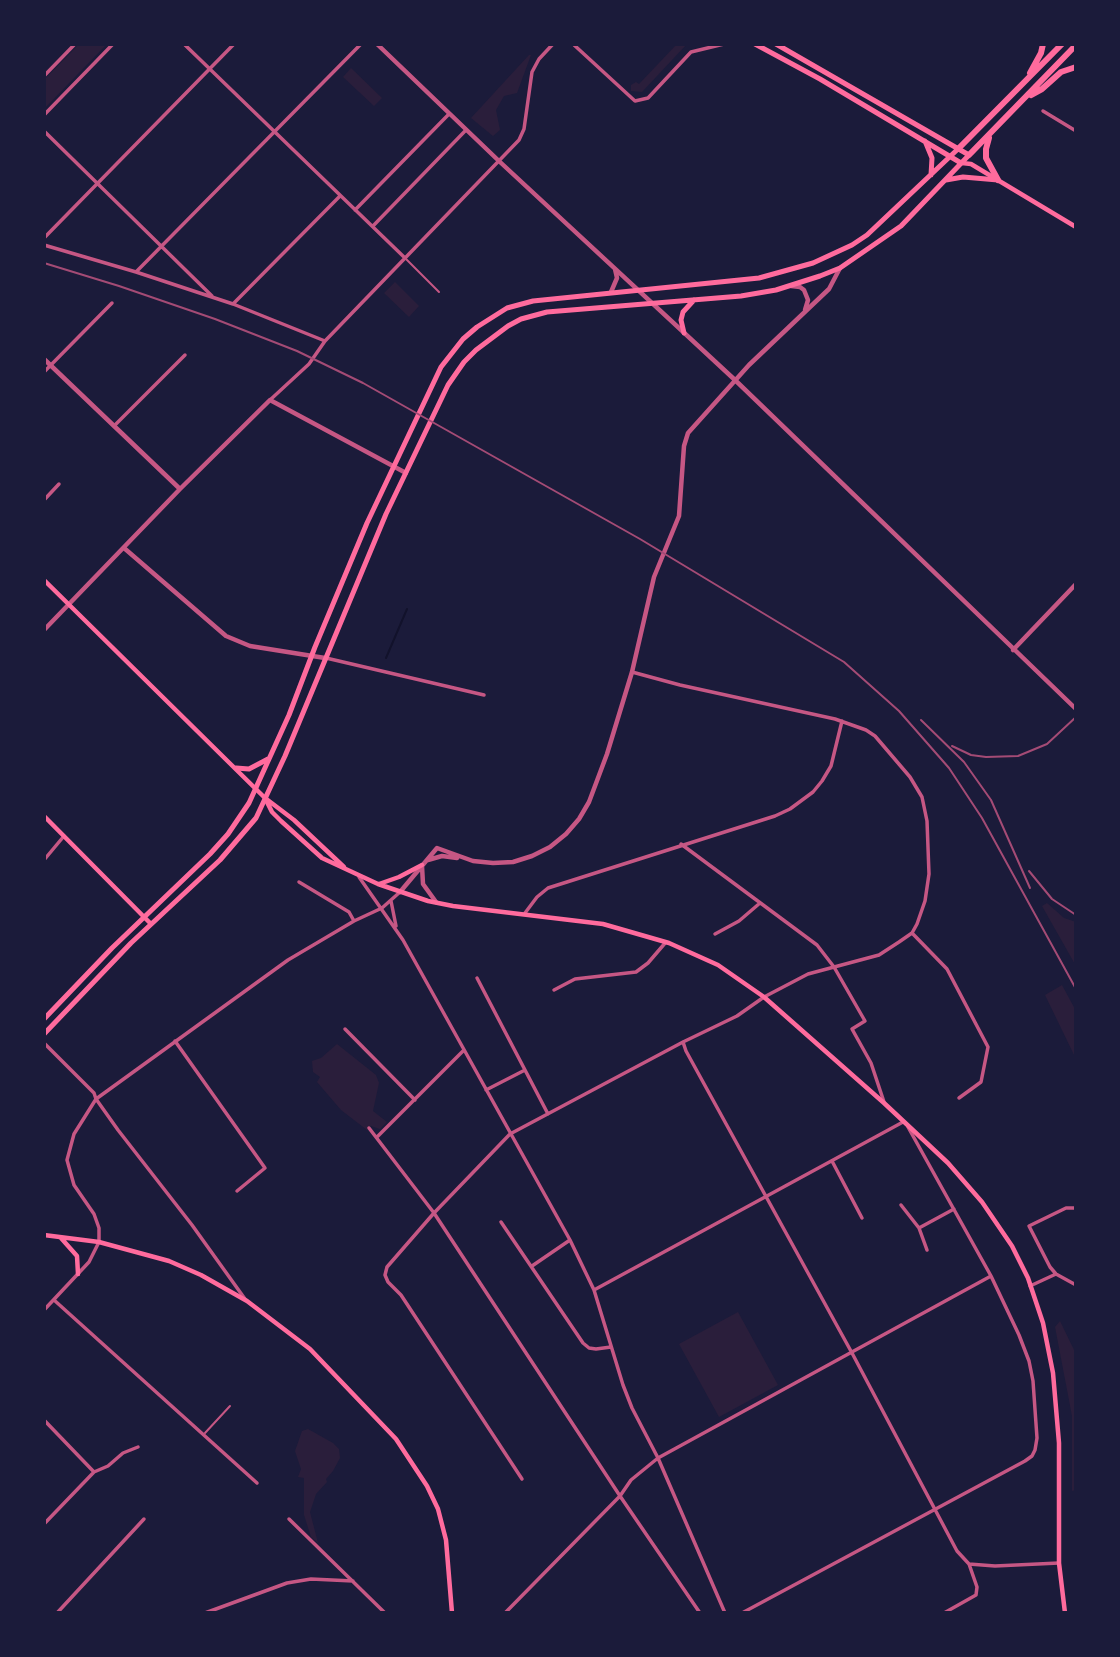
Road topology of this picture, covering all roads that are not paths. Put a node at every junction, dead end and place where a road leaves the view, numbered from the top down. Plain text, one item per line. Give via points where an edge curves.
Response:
1 (75, 44) edge
2 (113, 44) edge
3 (184, 44) edge
4 (234, 44) edge
5 (361, 44) edge
6 (377, 44) edge
7 (553, 44) edge
8 (573, 44) edge
9 (755, 44) edge
10 (1043, 44) edge
11 (1062, 44) edge
12 (721, 45) edge
13 (779, 45) edge
14 (1076, 45) edge
15 (1076, 67) edge
16 (209, 69) junction
17 (44, 76) edge
18 (1028, 78) junction
19 (1027, 97) junction
20 (1044, 111) dead end
21 (450, 114) junction
22 (44, 115) edge
23 (467, 130) junction
24 (44, 131) edge
25 (1076, 131) edge
26 (275, 132) junction
27 (991, 133) junction
28 (925, 141) junction
29 (959, 148) junction
30 (969, 155) junction
31 (951, 156) junction
32 (500, 162) junction
33 (961, 163) junction
34 (971, 164) junction
35 (930, 177) junction
36 (946, 180) junction
37 (998, 180) junction
38 (96, 182) junction
39 (341, 196) junction
40 (355, 210) junction
41 (373, 227) junction
42 (1076, 227) edge
43 (44, 238) edge
44 (44, 245) edge
45 (162, 247) junction
46 (405, 258) junction
47 (615, 268) junction
48 (840, 268) junction
49 (136, 272) junction
50 (791, 286) junction
51 (638, 290) junction
52 (439, 292) dead end
53 (611, 292) junction
54 (214, 298) junction
55 (694, 300) junction
56 (651, 302) junction
57 (112, 303) dead end
58 (233, 304) junction
59 (804, 310) junction
60 (684, 332) junction
61 (326, 341) junction
62 (185, 355) dead end
63 (44, 359) edge
64 (51, 365) junction
65 (44, 372) edge
66 (735, 380) junction
67 (270, 400) junction
68 (114, 426) junction
69 (394, 466) junction
70 (406, 473) junction
71 (173, 482) junction
72 (59, 484) dead end
73 (180, 489) junction
74 (44, 500) edge
75 (169, 500) junction
76 (124, 548) junction
77 (44, 580) edge
78 (1076, 584) edge
79 (69, 604) junction
80 (44, 630) edge
81 (1013, 649) junction
82 (311, 655) junction
83 (325, 658) junction
84 (632, 672) junction
85 (484, 695) dead end
86 (1076, 709) edge
87 (842, 721) junction
88 (271, 757) junction
89 (236, 768) junction
90 (256, 788) junction
91 (265, 798) junction
92 (44, 816) edge
93 (64, 836) junction
94 (681, 845) junction
95 (463, 858) junction
96 (44, 860) edge
97 (422, 865) junction
98 (345, 869) junction
99 (359, 877) junction
100 (299, 882) dead end
101 (378, 884) junction
102 (400, 892) junction
103 (391, 901) junction
104 (436, 902) junction
105 (760, 903) junction
106 (382, 908) junction
107 (525, 913) junction
108 (144, 917) junction
109 (354, 920) junction
110 (151, 924) junction
111 (396, 929) junction
112 (912, 933) junction
113 (715, 934) dead end
114 (666, 942) junction
115 (834, 967) junction
116 (477, 978) dead end
117 (554, 990) dead end
118 (764, 997) junction
119 (44, 1019) edge
120 (345, 1029) dead end
121 (44, 1034) edge
122 (175, 1041) junction
123 (683, 1041) junction
124 (44, 1043) edge
125 (464, 1050) junction
126 (525, 1070) junction
127 (486, 1090) junction
128 (958, 1098) dead end
129 (96, 1099) junction
130 (415, 1100) junction
131 (884, 1103) junction
132 (548, 1114) junction
133 (905, 1121) junction
134 (369, 1128) dead end
135 (510, 1134) junction
136 (377, 1138) junction
137 (832, 1161) junction
138 (237, 1191) dead end
139 (765, 1197) junction
140 (901, 1205) dead end
141 (1076, 1208) edge
142 (954, 1209) junction
143 (434, 1213) junction
144 (862, 1219) dead end
145 (501, 1222) dead end
146 (919, 1228) junction
147 (44, 1235) edge
148 (60, 1237) junction
149 (570, 1240) junction
150 (99, 1242) junction
151 (927, 1250) dead end
152 (532, 1266) junction
153 (78, 1274) junction
154 (1056, 1274) junction
155 (991, 1276) junction
156 (1076, 1285) edge
157 (1030, 1286) junction
158 (594, 1290) junction
159 (54, 1300) junction
160 (247, 1301) junction
161 (44, 1310) edge
162 (611, 1347) junction
163 (852, 1353) junction
164 (230, 1406) dead end
165 (44, 1420) edge
166 (204, 1434) junction
167 (138, 1447) dead end
168 (658, 1458) junction
169 (94, 1472) junction
170 (522, 1479) dead end
171 (257, 1483) dead end
172 (620, 1496) junction
173 (935, 1511) junction
174 (144, 1519) dead end
175 (289, 1519) dead end
176 (44, 1524) edge
177 (1059, 1563) junction
178 (969, 1564) junction
179 (354, 1581) junction
180 (57, 1613) edge
181 (205, 1613) edge
182 (386, 1613) edge
183 (452, 1613) edge
184 (505, 1613) edge
185 (700, 1613) edge
186 (725, 1613) edge
187 (742, 1613) edge
188 (944, 1613) edge
189 (1065, 1613) edge

1 - 17 street
2 - 22 street
3 - 16 street
4 - 16 street
5 - 26 street
6 - 21 street
7 - 32 street via 533,72 524,129
8 - 12 street via 635,101 648,98 691,52
9 - 28 main road
10 - 18 highway
11 - 18 highway
13 - 29 main road
14 - 19 highway
15 - 19 highway via 1061,72
16 - 26 street
16 - 38 street
18 - 29 highway
19 - 27 highway
20 - 25 street
21 - 23 street
21 - 40 street
23 - 32 street
23 - 41 street
24 - 38 street
26 - 39 street
26 - 45 street
27 - 30 highway
27 - 37 highway via 986,158
28 - 31 main road
28 - 35 main road via 932,158
29 - 30 main road
29 - 31 main road
30 - 33 main road
30 - 34 main road
31 - 33 main road
31 - 35 main road
32 - 46 street
32 - 47 street
33 - 34 main road
33 - 36 main road
34 - 37 main road
35 - 51 main road via 867,235 813,263 759,278
36 - 37 main road
36 - 48 main road via 901,226
37 - 42 main road
38 - 43 street
38 - 45 street
39 - 40 street
39 - 58 street
40 - 41 street
41 - 46 street
44 - 49 street
45 - 49 street
45 - 54 street
46 - 52 lane
46 - 61 street
47 - 51 street
47 - 53 street via 617,278
48 - 50 main road
48 - 59 street via 829,289
49 - 54 street
50 - 55 main road
50 - 59 street via 800,287 807,295
51 - 53 main road
51 - 56 street
53 - 69 main road via 534,300 507,308 477,327 441,367
54 - 58 street
55 - 56 main road
55 - 60 main road via 683,312
56 - 60 street
56 - 70 main road via 547,312 522,319 491,337 448,385
57 - 64 street
58 - 61 street
59 - 66 street
60 - 66 street
61 - 67 street via 309,364
62 - 68 street
63 - 64 street
64 - 65 street
64 - 68 street
66 - 81 street
66 - 84 street via 685,439 679,516 654,577
67 - 69 street
67 - 73 street
68 - 71 street
69 - 70 street
69 - 82 main road
70 - 83 main road
71 - 73 street
71 - 75 street
72 - 74 street
73 - 75 street
75 - 76 street
76 - 79 street
76 - 82 street via 226,636 250,646
77 - 79 main road
78 - 81 street
79 - 80 street
79 - 89 main road
81 - 86 street
82 - 83 street
82 - 88 main road
83 - 85 street
83 - 91 main road
84 - 87 street
84 - 95 street via 589,802 573,827 550,847 522,859 493,863
87 - 94 street via 831,766 801,802 775,816
87 - 112 street via 883,743 922,797 929,874 925,901
88 - 89 main road via 256,767
88 - 90 main road
89 - 90 main road
90 - 91 main road
90 - 108 main road via 228,834
91 - 98 main road
91 - 98 main road via 272,812 298,837 322,858
91 - 110 main road via 249,827
92 - 93 main road
93 - 96 street
93 - 108 main road
94 - 105 street
94 - 107 street via 548,888
95 - 97 street via 436,857
95 - 97 street via 437,848
97 - 101 main road
97 - 102 street
97 - 104 street via 423,884
98 - 99 main road
99 - 101 main road
99 - 106 street
100 - 109 street via 349,912
101 - 102 main road
102 - 103 street
102 - 104 main road
103 - 106 street
103 - 111 street
104 - 107 main road
105 - 113 street
105 - 115 street via 817,946
106 - 109 street
106 - 111 street
107 - 114 main road via 603,923
108 - 110 main road
108 - 119 main road
109 - 122 street via 288,960
110 - 121 main road
111 - 125 street
112 - 115 street via 879,955
112 - 128 street via 947,969 988,1047 981,1082
114 - 117 street via 636,972 575,979
114 - 118 main road via 718,965
115 - 118 street via 808,974
115 - 131 street via 865,1021 852,1029 871,1063
116 - 126 street
118 - 123 street via 737,1016
118 - 131 main road
120 - 130 street
122 - 129 street
122 - 138 street via 265,1168
123 - 132 street
123 - 139 street
124 - 129 street
125 - 127 street
125 - 130 street
126 - 127 street
126 - 132 street
127 - 135 street
129 - 150 street via 74,1134 67,1160 74,1185 97,1221
129 - 160 street
130 - 136 street
131 - 133 main road
132 - 135 street
133 - 137 street
133 - 142 street
133 - 157 main road via 982,1202 1012,1246
134 - 136 street
135 - 143 street
135 - 149 street
136 - 143 street
137 - 139 street
137 - 144 street
139 - 158 street
139 - 163 street
140 - 146 street
141 - 154 street via 1066,1208 1030,1226
142 - 146 street
142 - 155 street
143 - 170 street via 385,1275
143 - 172 street
145 - 152 street
146 - 151 street
147 - 148 main road
148 - 150 main road
148 - 153 main road via 77,1256
149 - 152 street
149 - 158 street
150 - 153 street via 95,1255
150 - 160 main road via 169,1261
152 - 162 street via 583,1343 589,1348
153 - 159 street
154 - 156 street
154 - 157 street
155 - 163 street
155 - 173 street via 1029,1361 1037,1438 1032,1457
157 - 177 main road via 1043,1323 1054,1385
158 - 162 street
159 - 161 street
159 - 166 street
160 - 183 main road via 310,1349 372,1412 414,1464 438,1509
162 - 168 street via 632,1408
163 - 168 street
163 - 173 street
164 - 166 lane
165 - 169 street
166 - 171 street
167 - 169 street
168 - 172 street via 631,1480
168 - 186 street
169 - 176 street
172 - 184 street
172 - 185 street
173 - 178 street
173 - 187 street
174 - 180 street
175 - 179 street
177 - 178 street
177 - 189 main road
178 - 188 street via 976,1595
179 - 181 street via 287,1583
179 - 182 street

